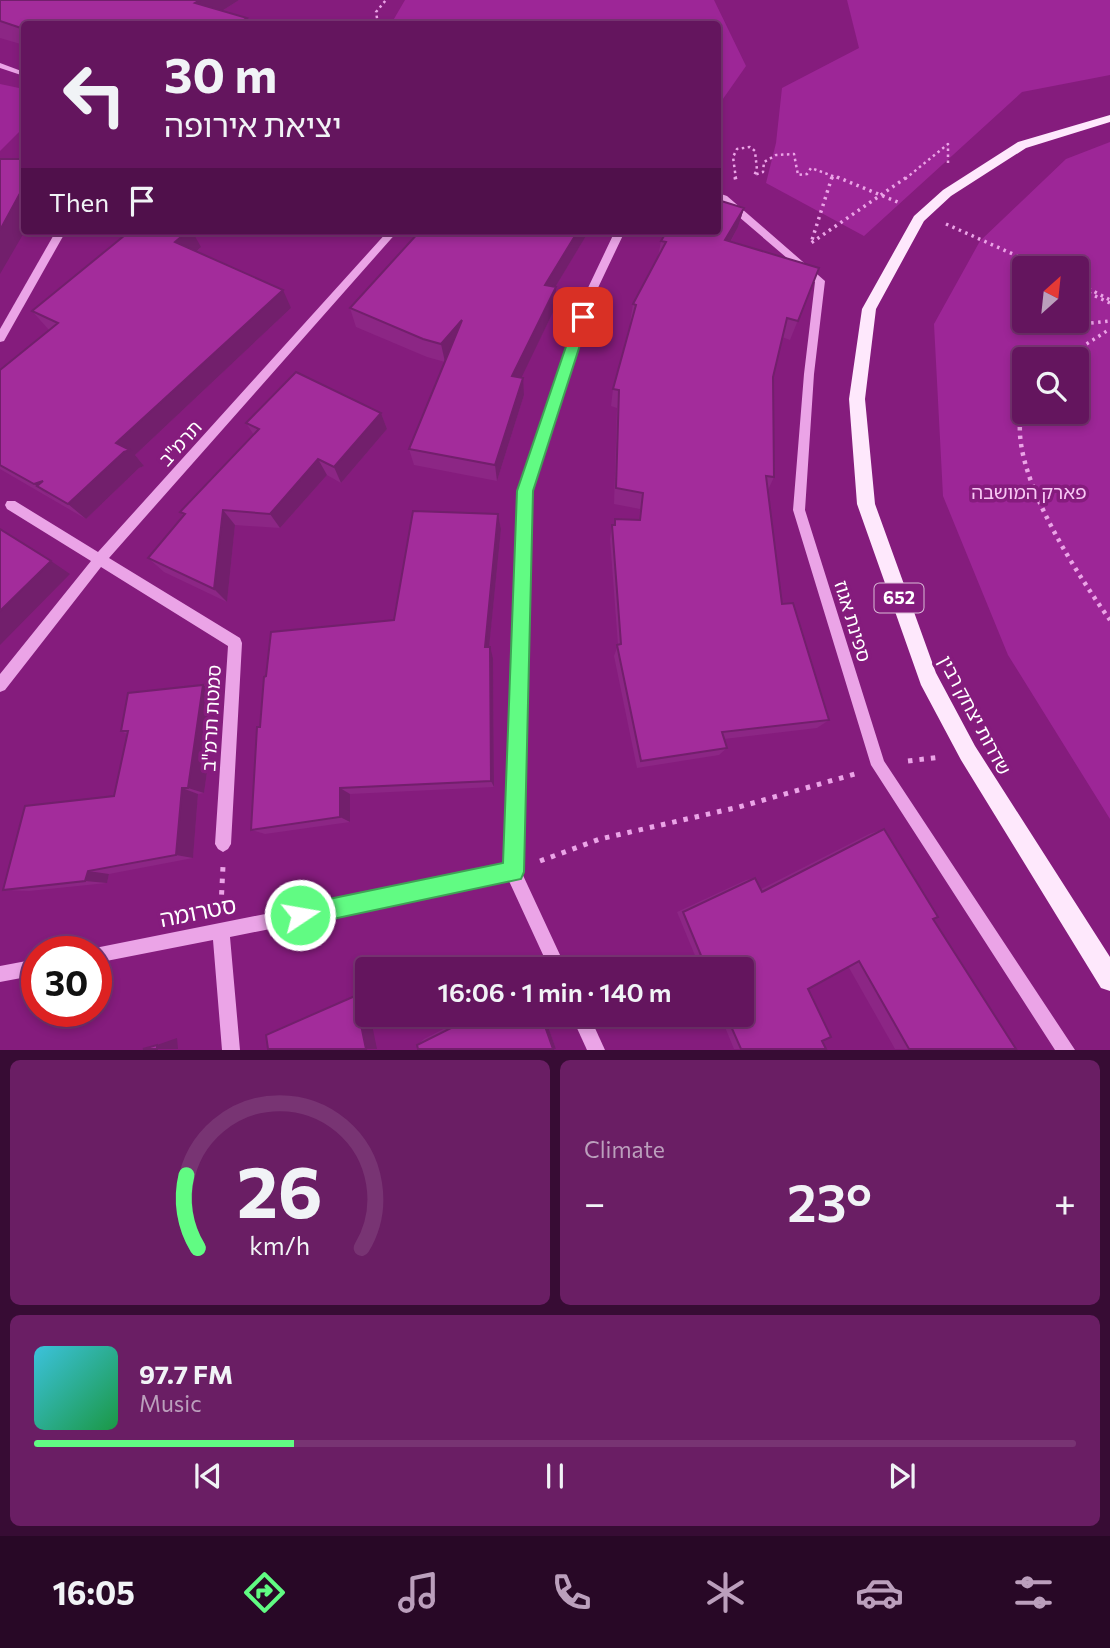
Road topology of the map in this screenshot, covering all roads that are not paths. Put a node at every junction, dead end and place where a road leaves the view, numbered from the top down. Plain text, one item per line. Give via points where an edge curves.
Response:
1 (0, 65) edge
2 (21, 73) edge
3 (1110, 118) edge
4 (721, 197) edge
5 (59, 235) edge
6 (389, 235) edge
7 (618, 235) edge
8 (0, 338) edge
9 (11, 505) dead end
10 (100, 559) junction
11 (1, 683) edge
12 (223, 844) road end
13 (513, 872) junction
14 (221, 931) junction
15 (112, 952) edge
16 (553, 957) edge
17 (21, 970) edge
18 (0, 974) edge
19 (1110, 979) edge
20 (586, 1027) edge
21 (231, 1049) edge
22 (596, 1049) edge
23 (1066, 1049) edge

1 - 2 street
3 - 19 main road, שדרות יצחק רבין / 652 via 1022,145 947,193 919,219 869,309 857,399 866,504 928,678 968,753
4 - 23 street, ספינת אגוז via 820,281 799,510 878,765
5 - 8 street
6 - 10 street, תרמ"ב
7 - 13 street via 591,292 525,491
9 - 10 street, סמטת תרמ"ב
10 - 11 street, תרמ"ב
10 - 12 street, סמטת תרמ"ב via 235,643
13 - 14 street, סטרומה
13 - 16 street
14 - 15 street, סטרומה
14 - 21 street
17 - 18 street
20 - 22 street

